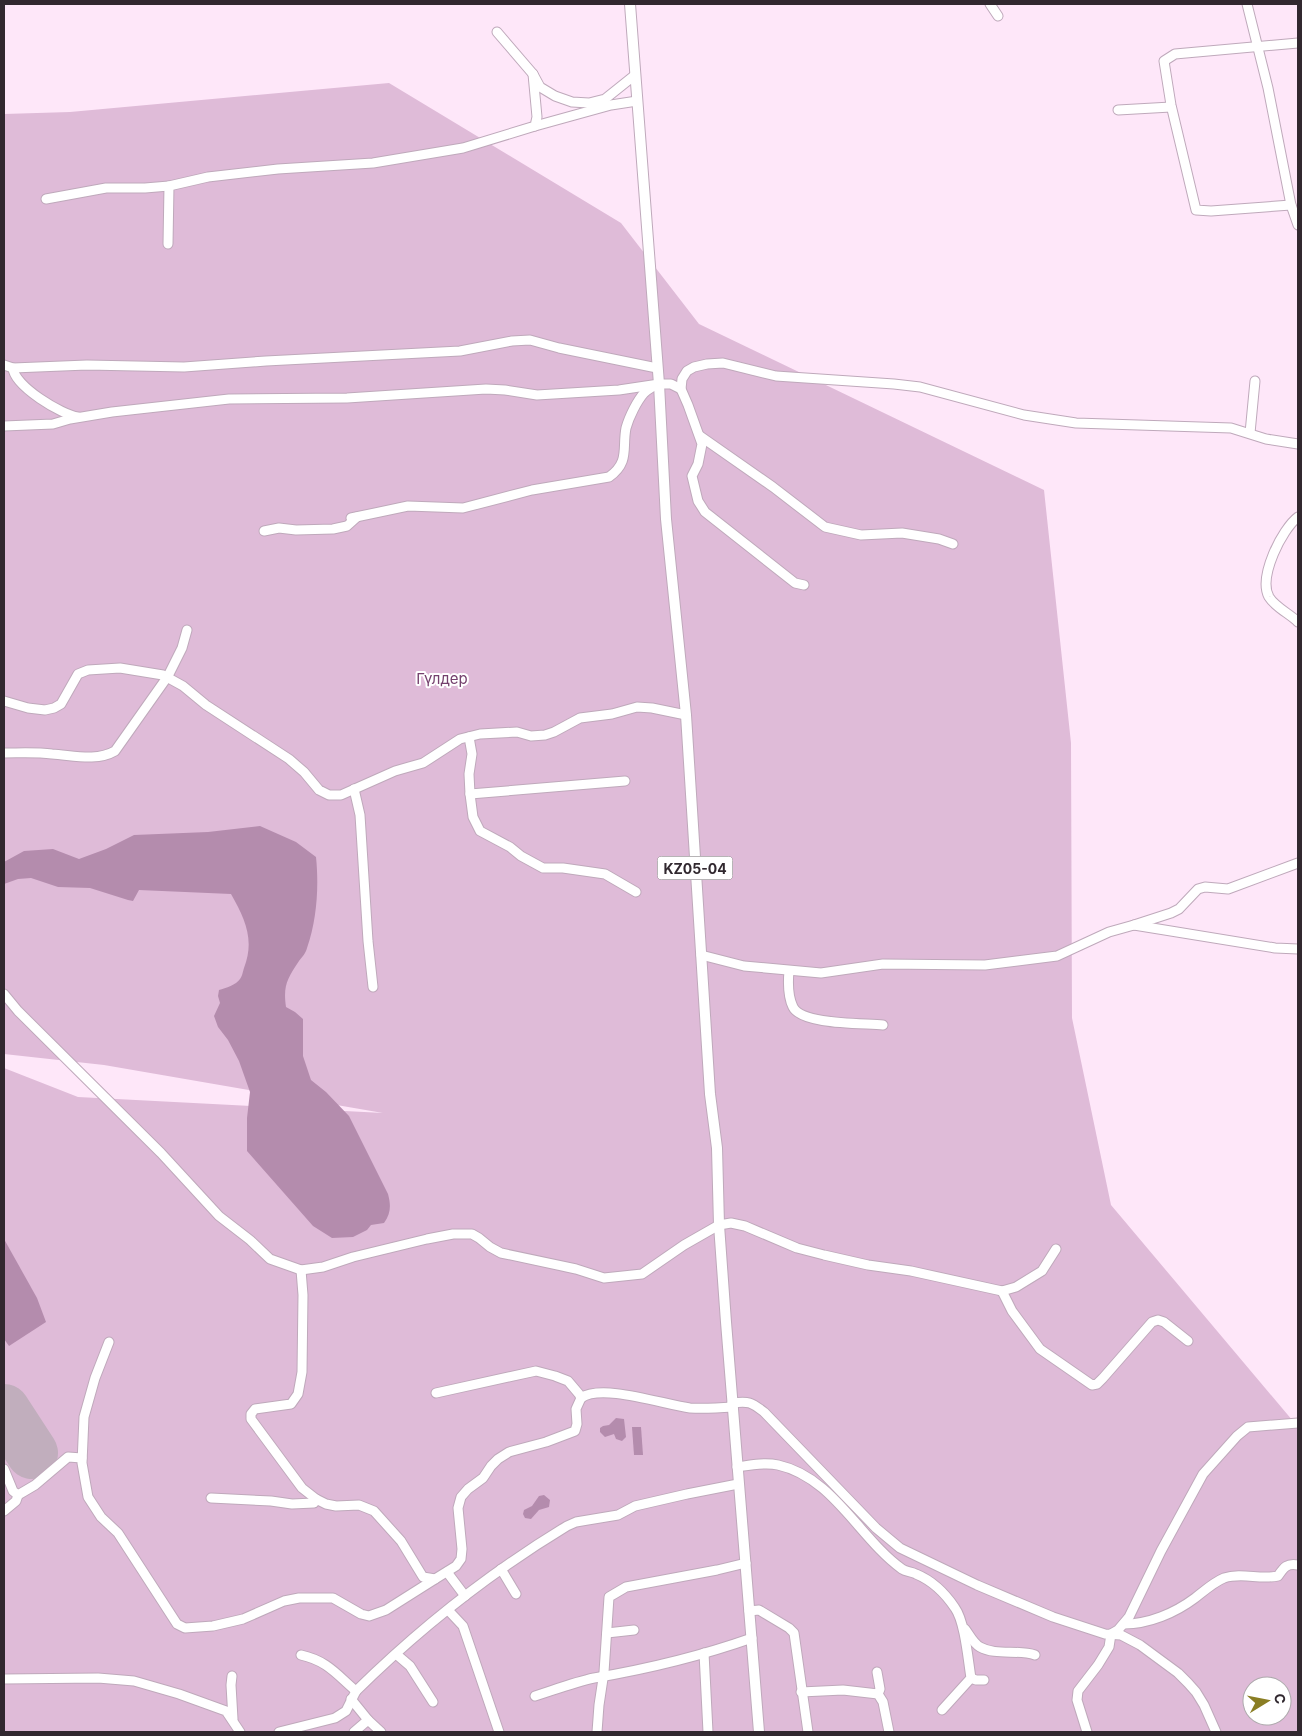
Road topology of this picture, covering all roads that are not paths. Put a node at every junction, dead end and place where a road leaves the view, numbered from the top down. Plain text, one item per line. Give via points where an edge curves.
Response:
1 (630, 4) edge
2 (990, 4) edge
3 (1248, 4) edge
4 (998, 16) dead end
5 (497, 32) dead end
6 (1298, 43) edge
7 (1258, 47) junction
8 (533, 74) junction
9 (636, 75) junction
10 (637, 101) junction
11 (1171, 106) junction
12 (1118, 110) dead end
13 (535, 126) junction
14 (169, 186) junction
15 (46, 199) dead end
16 (1291, 205) junction
17 (1298, 225) edge
18 (168, 244) dead end
19 (4, 365) edge
20 (13, 368) junction
21 (657, 368) junction
22 (1255, 381) dead end
23 (658, 384) junction
24 (681, 389) junction
25 (80, 417) junction
26 (4, 426) edge
27 (1250, 433) junction
28 (700, 436) junction
29 (1298, 444) edge
30 (1298, 517) edge
31 (264, 531) dead end
32 (953, 544) dead end
33 (804, 585) dead end
34 (1298, 622) edge
35 (187, 630) dead end
36 (168, 676) junction
37 (4, 701) edge
38 (686, 715) junction
39 (469, 737) junction
40 (4, 753) edge
41 (625, 781) dead end
42 (354, 789) junction
43 (470, 794) junction
44 (1298, 863) edge
45 (636, 892) dead end
46 (1134, 925) junction
47 (1298, 949) edge
48 (701, 956) junction
49 (789, 971) junction
50 (373, 987) dead end
51 (4, 994) edge
52 (883, 1025) dead end
53 (719, 1225) junction
54 (1056, 1249) dead end
55 (301, 1270) junction
56 (1002, 1292) junction
57 (1188, 1341) dead end
58 (109, 1342) dead end
59 (436, 1393) dead end
60 (581, 1398) junction
61 (732, 1405) junction
62 (1298, 1423) edge
63 (82, 1458) junction
64 (737, 1467) junction
65 (4, 1469) edge
66 (738, 1484) junction
67 (18, 1495) junction
68 (211, 1498) dead end
69 (316, 1499) junction
70 (4, 1511) edge
71 (746, 1563) junction
72 (1298, 1565) edge
73 (501, 1569) junction
74 (447, 1572) junction
75 (435, 1579) junction
76 (516, 1594) dead end
77 (465, 1596) junction
78 (448, 1610) junction
79 (749, 1611) junction
80 (1124, 1624) junction
81 (961, 1625) junction
82 (634, 1630) dead end
83 (607, 1633) junction
84 (1111, 1634) junction
85 (752, 1638) junction
86 (704, 1652) junction
87 (396, 1654) junction
88 (1035, 1655) dead end
89 (301, 1656) dead end
90 (877, 1672) dead end
91 (232, 1676) dead end
92 (603, 1678) junction
93 (971, 1678) junction
94 (4, 1679) edge
95 (984, 1680) dead end
96 (801, 1692) junction
97 (878, 1694) junction
98 (354, 1695) junction
99 (535, 1696) dead end
100 (433, 1702) dead end
101 (942, 1710) dead end
102 (233, 1719) junction
103 (368, 1720) junction
104 (240, 1732) edge
105 (279, 1732) edge
106 (354, 1732) edge
107 (381, 1732) edge
108 (499, 1732) edge
109 (597, 1732) edge
110 (708, 1732) edge
111 (759, 1732) edge
112 (808, 1732) edge
113 (889, 1732) edge
114 (1087, 1732) edge
115 (1216, 1732) edge

1 - 9 main road, KZ05-04
2 - 4 street
3 - 7 street
5 - 8 street
6 - 7 street
7 - 11 street via 1175,54 1164,61
7 - 16 street
8 - 9 street via 540,88 572,102 605,99
8 - 13 street
9 - 10 main road, KZ05-04
10 - 13 street
10 - 21 main road, KZ05-04
11 - 12 street
11 - 16 street via 1196,210
13 - 14 street via 463,148 373,163 278,169 208,177
14 - 15 street via 106,188
14 - 18 street
16 - 17 street
19 - 20 street
20 - 21 street via 87,365 184,367 460,351 530,340
20 - 25 street via 21,382 34,394 58,409
21 - 23 main road, KZ05-04
22 - 27 street
23 - 24 street via 671,384
23 - 25 street via 537,395 486,389 347,398 229,399
23 - 31 street via 645,392 630,418 622,463 609,477 532,490 463,508 408,506 354,518 347,526
23 - 38 main road, KZ05-04 via 666,519
24 - 27 street via 687,371 723,363 776,376 920,388 1024,415 1076,423 1231,428
24 - 28 street
25 - 26 street via 54,424
27 - 29 street
28 - 32 street via 826,527 861,535 902,533
28 - 33 street via 701,453 692,476 698,501 705,512 795,583
30 - 34 street via 1275,550 1266,589 1273,602
35 - 36 street
36 - 37 street via 120,668 88,670 78,674 61,704 54,708 28,708
36 - 40 street via 115,752 108,756
36 - 42 street via 206,706 289,759 319,790 329,795 341,795
38 - 39 street via 637,707 580,718 545,735 500,732
38 - 48 main road, KZ05-04
39 - 42 street via 455,742 423,764 395,771
39 - 43 street via 472,754
41 - 43 street
42 - 50 street via 360,815
43 - 45 street via 472,816 480,831 487,836 543,868 604,874
44 - 46 street via 1228,889 1198,889 1179,909
46 - 47 street
46 - 49 street via 1109,932 1057,956 1039,959 985,965 883,964 821,973
48 - 49 street via 744,966
48 - 53 main road, KZ05-04 via 717,1148
49 - 52 street via 791,1000 800,1015
51 - 55 street via 219,1216 270,1259
53 - 55 street via 636,1276 604,1278 502,1253 472,1234 427,1239
53 - 56 street via 739,1224 824,1256
53 - 61 main road, KZ05-04
54 - 56 street via 1042,1271
55 - 69 street via 302,1372 298,1394 291,1404 255,1409 251,1419 297,1481
56 - 57 street via 1040,1349 1092,1385 1104,1378 1152,1322 1164,1322
58 - 63 street via 84,1417
59 - 60 street via 536,1372 568,1381
60 - 61 street via 586,1394 630,1395 690,1408
60 - 74 street via 576,1409 575,1431 509,1452 498,1458 483,1478 468,1488 458,1508 461,1559
61 - 64 main road, KZ05-04
61 - 84 street via 752,1403 764,1412 876,1528 900,1548 1054,1617
62 - 80 street via 1248,1427 1204,1474
63 - 67 street via 68,1458
63 - 75 street via 88,1497 101,1517 118,1533 177,1624 185,1628 243,1619 299,1598 333,1598 370,1616 386,1610
64 - 66 main road, KZ05-04
64 - 81 street via 778,1465 805,1475 829,1494 872,1543 902,1569 940,1588 957,1610
65 - 67 street via 13,1491
66 - 71 main road, KZ05-04
66 - 73 street via 576,1522
67 - 70 street
68 - 69 street via 307,1504 314,1503
69 - 75 street via 336,1506 359,1504 374,1511 401,1541 423,1576
71 - 79 main road, KZ05-04
71 - 83 street via 626,1587 609,1597
72 - 80 street via 1284,1566 1278,1576 1270,1578 1244,1575 1222,1579 1169,1614 1146,1622
73 - 76 street
73 - 77 street
74 - 75 street
74 - 77 street
77 - 78 street
78 - 87 street
78 - 108 street via 463,1626
79 - 85 main road, KZ05-04
79 - 96 street via 760,1610 794,1633
80 - 84 street
81 - 88 street via 980,1647
81 - 93 street
82 - 83 street
83 - 92 street
84 - 114 street via 1098,1665 1078,1691 1077,1700
84 - 115 street via 1121,1635 1140,1645 1178,1673 1196,1692
85 - 86 street
85 - 111 main road, KZ05-04
86 - 92 street
86 - 110 street
87 - 98 street
87 - 100 street via 410,1666
89 - 98 street via 314,1658 333,1669
90 - 97 street
91 - 102 street
92 - 99 street
92 - 109 street
93 - 95 street
93 - 101 street
94 - 102 street via 134,1681 206,1703 226,1711
96 - 97 street via 843,1690
96 - 112 street
97 - 113 street via 883,1702
98 - 103 street
98 - 105 street via 346,1710 335,1718
102 - 104 street
103 - 106 street
103 - 107 street

